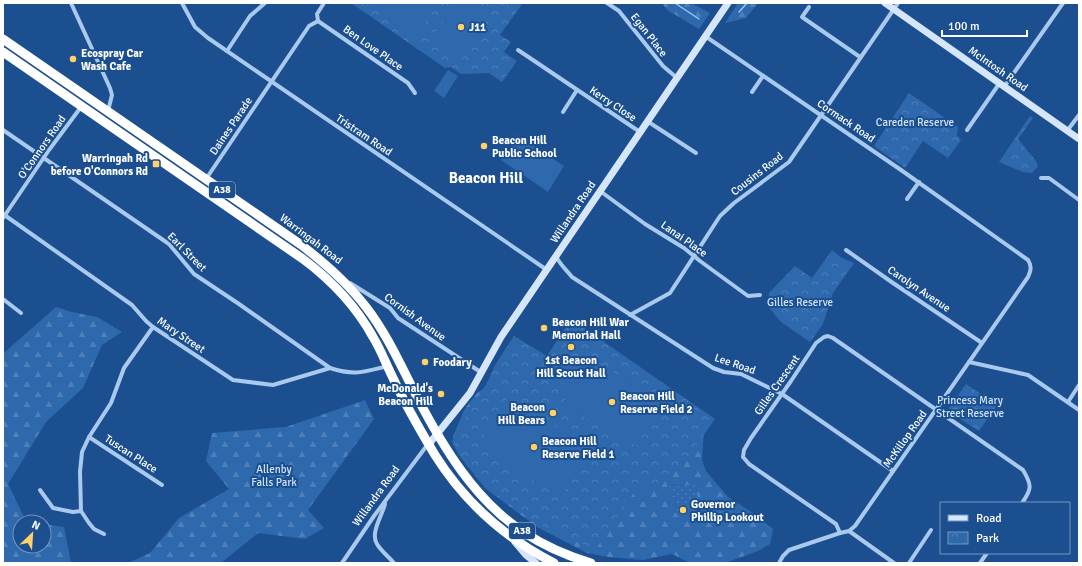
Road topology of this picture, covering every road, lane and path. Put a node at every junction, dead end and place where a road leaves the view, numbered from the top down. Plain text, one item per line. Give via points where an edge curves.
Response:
1 (71, 3) edge
2 (182, 3) edge
3 (265, 3) edge
4 (324, 3) edge
5 (607, 3) edge
6 (728, 3) edge
7 (885, 3) edge
8 (898, 3) edge
9 (1063, 3) edge
10 (809, 7) dead end
11 (893, 9) junction
12 (318, 21) junction
13 (705, 36) junction
14 (3, 39) edge
15 (518, 50) dead end
16 (227, 51) junction
17 (3, 52) edge
18 (860, 57) junction
19 (763, 76) junction
20 (676, 78) junction
21 (271, 82) junction
22 (1002, 86) junction
23 (577, 90) junction
24 (415, 92) dead end
25 (752, 92) dead end
26 (82, 106) junction
27 (108, 112) junction
28 (563, 112) dead end
29 (821, 115) junction
30 (1079, 115) edge
31 (647, 121) junction
32 (3, 130) edge
33 (967, 130) dead end
34 (1068, 131) junction
35 (640, 132) junction
36 (1079, 139) edge
37 (696, 152) dead end
38 (44, 158) junction
39 (1041, 178) dead end
40 (206, 179) junction
41 (919, 182) junction
42 (600, 191) junction
43 (907, 199) dead end
44 (1079, 200) edge
45 (4, 216) edge
46 (846, 250) dead end
47 (556, 256) junction
48 (694, 256) junction
49 (1031, 269) joint
50 (547, 270) junction
51 (339, 276) junction
52 (760, 295) dead end
53 (3, 299) edge
54 (21, 313) dead end
55 (630, 315) junction
56 (153, 327) junction
57 (982, 343) junction
58 (969, 362) junction
59 (388, 366) junction
60 (330, 368) junction
61 (482, 373) junction
62 (1079, 385) edge
63 (782, 394) junction
64 (1068, 402) junction
65 (936, 410) junction
66 (1079, 410) edge
67 (437, 433) junction
68 (89, 437) junction
69 (428, 444) junction
70 (893, 471) junction
71 (162, 485) dead end
72 (40, 490) dead end
73 (385, 502) junction
74 (1023, 502) edge
75 (81, 511) junction
76 (931, 530) dead end
77 (849, 531) junction
78 (840, 533) junction
79 (104, 534) dead end
80 (512, 538) junction
81 (562, 553) junction
82 (986, 554) edge
83 (342, 563) edge
84 (394, 563) edge
85 (536, 563) edge
86 (556, 563) edge
87 (591, 563) edge
88 (778, 563) edge
89 (894, 563) edge
90 (909, 563) edge
91 (980, 563) edge

1 - 27 street via 110,88 112,95
2 - 16 street, Tristram Road via 195,27
3 - 16 street via 250,16
4 - 12 street via 318,13
5 - 20 street, Egan Place via 619,11 663,66
6 - 13 main road, Willandra Road
7 - 11 main road, McIntosh Road
8 - 11 street, Cousins Road
9 - 22 street
10 - 18 street via 802,17
11 - 18 street, Cousins Road
11 - 22 main road, McIntosh Road
12 - 21 street via 309,26
12 - 24 street, Ben Love Place via 408,83
13 - 19 street, Cormack Road
13 - 20 main road, Willandra Road
14 - 27 highway, Warringah Road / A38
15 - 23 street, Kerry Close
16 - 21 street, Tristram Road
17 - 26 highway, Warringah Road / A38
18 - 29 street, Cousins Road
19 - 25 street
19 - 29 street, Cormack Road
20 - 31 main road, Willandra Road
21 - 40 street, Daines Parade
21 - 50 street, Tristram Road
22 - 33 street
22 - 34 main road, McIntosh Road
23 - 28 street, Kerry Close
23 - 35 street, Kerry Close
26 - 38 street, O'Connors Road
26 - 59 highway, Warringah Road / A38 via 322,273 358,314
27 - 40 highway, Warringah Road / A38
29 - 41 street, Cormack Road
29 - 48 street, Cousins Road via 789,162 726,210
30 - 34 street
31 - 35 main road, Willandra Road
31 - 37 street
32 - 38 street, Earl Street
34 - 36 main road, McIntosh Road
35 - 42 main road, Willandra Road
38 - 45 street, O'Connors Road
38 - 60 street, Earl Street via 169,244 194,274
39 - 44 street via 1049,178
40 - 51 highway, Warringah Road / A38 via 300,244
41 - 43 street
41 - 49 street, Cormack Road via 1028,260
42 - 47 main road, Willandra Road
42 - 48 street, Lanai Place
45 - 56 street, Mary Street via 132,304
46 - 57 street, Carolyn Avenue
47 - 50 main road, Willandra Road
47 - 55 street, Lee Road via 560,265 572,277
48 - 52 street, Lanai Place via 748,296
48 - 55 street, Cousins Road via 670,293
49 - 57 street, McKillop Road
50 - 61 main road, Willandra Road via 502,337
51 - 61 street, Cornish Avenue via 390,308 398,318
51 - 67 highway, Warringah Road / A38 via 377,323
53 - 54 street
55 - 63 street, Lee Road via 713,368 741,374
56 - 60 street, Mary Street via 233,380 273,385
56 - 68 street via 124,368 111,402
57 - 58 street, McKillop Road
58 - 64 street via 1028,375
58 - 65 street, McKillop Road
59 - 60 street, Earl Street via 361,373
59 - 69 highway, Warringah Road / A38
61 - 67 main road, Willandra Road via 470,393
62 - 64 street
63 - 65 street, Gilles Crescent via 816,343 828,336
63 - 70 street, Lee Road
63 - 78 street, Gilles Crescent via 751,438 743,457 749,464 836,524
64 - 66 street
65 - 70 street, McKillop Road
65 - 74 street via 1023,470 1030,488
67 - 69 main road, Willandra Road
67 - 81 highway, Warringah Road / A38 via 466,476 503,517 525,533
68 - 71 street, Tuscan Place
68 - 75 street via 81,461
69 - 73 street, Willandra Road
69 - 80 highway, Warringah Road / A38 via 455,483 492,522
70 - 77 street, McKillop Road
72 - 75 street via 53,508
73 - 83 street, Willandra Road
73 - 84 street via 374,539
75 - 79 street via 89,523
76 - 90 street
77 - 78 street
77 - 89 street
78 - 88 street via 789,550
80 - 85 main road, Warringah Road
80 - 86 highway, Warringah Road / A38
81 - 86 highway
81 - 87 highway, Warringah Road / A38
82 - 91 street

